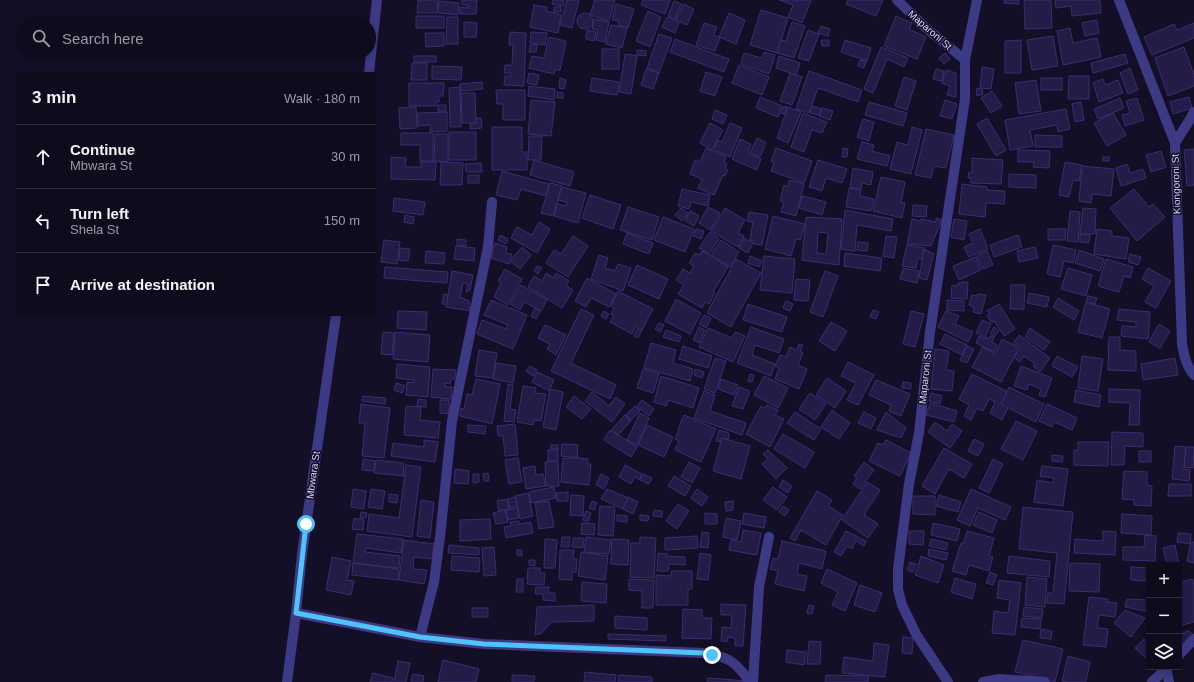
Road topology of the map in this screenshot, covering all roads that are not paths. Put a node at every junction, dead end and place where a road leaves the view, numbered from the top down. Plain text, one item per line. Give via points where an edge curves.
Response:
1 (377, 0) edge
2 (897, 0) edge
3 (976, 0) edge
4 (1119, 0) edge
5 (375, 16) edge
6 (370, 60) edge
7 (965, 60) junction
8 (369, 72) edge
9 (1194, 112) edge
10 (1175, 143) junction
11 (492, 202) dead end
12 (336, 316) edge
13 (1194, 375) edge
14 (769, 537) dead end
15 (296, 613) junction
16 (420, 637) junction
17 (1194, 639) edge
18 (1182, 652) edge
19 (1165, 670) edge
20 (1167, 670) edge
21 (288, 682) edge
22 (751, 682) edge
23 (948, 682) edge
24 (983, 682) edge
25 (1045, 682) edge
26 (1152, 682) edge
27 (1170, 682) edge

1 - 5 street
2 - 7 street, Maparoni St
3 - 7 street, Maparoni St
4 - 10 street, Kiongoroni St
6 - 8 street
7 - 23 street, Maparoni St via 965,99 898,569 898,589 902,605 916,634
9 - 10 street
10 - 13 street, Kiongoroni St via 1182,344 1185,359
11 - 16 street via 488,247 452,422 434,582
12 - 15 street, Mbwara St
14 - 22 street via 759,587
15 - 16 street
15 - 21 street, Mbwara St
16 - 22 street via 484,644 704,653 729,659
17 - 18 street
19 - 26 street
20 - 27 street
24 - 25 street via 999,679

